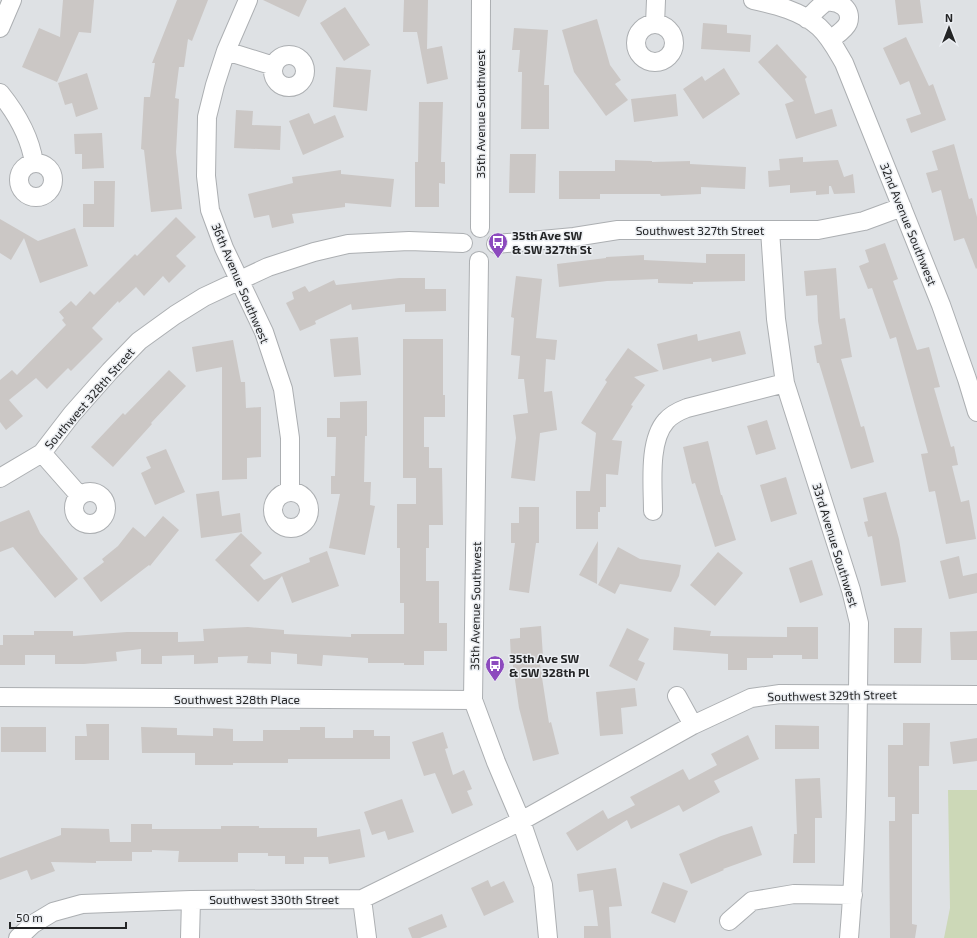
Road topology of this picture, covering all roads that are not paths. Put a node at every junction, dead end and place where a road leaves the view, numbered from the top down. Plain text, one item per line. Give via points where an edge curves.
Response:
1 (12, 0) edge
2 (248, 0) edge
3 (481, 0) edge
4 (656, 0) edge
5 (753, 0) edge
6 (655, 24) dead end
7 (0, 28) edge
8 (819, 29) junction
9 (226, 51) junction
10 (274, 66) dead end
11 (0, 93) edge
12 (34, 163) dead end
13 (902, 207) junction
14 (480, 228) junction
15 (770, 230) junction
16 (463, 243) junction
17 (496, 244) junction
18 (479, 261) junction
19 (238, 281) junction
20 (785, 383) junction
21 (977, 412) edge
22 (42, 452) junction
23 (0, 478) edge
24 (290, 492) dead end
25 (79, 495) dead end
26 (653, 511) dead end
27 (858, 694) junction
28 (977, 695) edge
29 (678, 696) dead end
30 (0, 698) edge
31 (473, 700) junction
32 (693, 725) junction
33 (521, 821) junction
34 (853, 896) junction
35 (362, 899) junction
36 (191, 900) junction
37 (729, 921) dead end
38 (18, 938) edge
39 (190, 938) edge
40 (367, 938) edge
41 (548, 938) edge
42 (849, 938) edge

1 - 7 street
2 - 9 street, 36th Avenue Southwest
3 - 14 street, 35th Avenue Southwest
4 - 6 street
5 - 8 street via 799,14
8 - 8 street via 844,29 849,18 845,6 833,0 822,5
8 - 13 street, 32nd Avenue Southwest via 844,64
9 - 10 street
9 - 19 street, 36th Avenue Southwest via 214,85 207,117 206,176 210,210
11 - 12 street via 23,126
13 - 15 street, Southwest 327th Street via 864,221 818,230
13 - 21 street, 32nd Avenue Southwest via 941,305
14 - 16 street via 470,230
14 - 17 street via 490,231
15 - 17 street, Southwest 327th Street via 618,230
15 - 20 street, 33rd Avenue Southwest via 776,319
16 - 18 street via 465,253
16 - 19 street via 408,241 348,244 268,267
17 - 18 street via 489,258
18 - 31 street, 35th Avenue Southwest
19 - 22 street, Southwest 328th Street via 204,297 139,341 72,414
19 - 24 street, 36th Avenue Southwest via 264,332 283,389 290,438
20 - 26 street via 687,408 664,422 654,452
20 - 27 street, 33rd Avenue Southwest via 851,590 858,623
22 - 23 street, Southwest 328th Street
22 - 25 street, Southwest 328th Street
27 - 28 street, Southwest 329th Street
27 - 32 street, Southwest 329th Street via 780,694 751,698
27 - 34 street, 33rd Avenue Southwest
29 - 32 street
30 - 31 street, Southwest 328th Place
31 - 33 street, 35th Avenue Southwest
32 - 33 street, Southwest 329th Street
33 - 35 street, Southwest 330th Street
33 - 41 street, 35th Avenue Southwest via 543,885
34 - 37 street via 794,894 752,901
34 - 42 street, 33rd Avenue Southwest
35 - 36 street, Southwest 330th Street
35 - 40 street
36 - 38 street, Southwest 330th Street via 82,904 53,912 33,924
36 - 39 street

